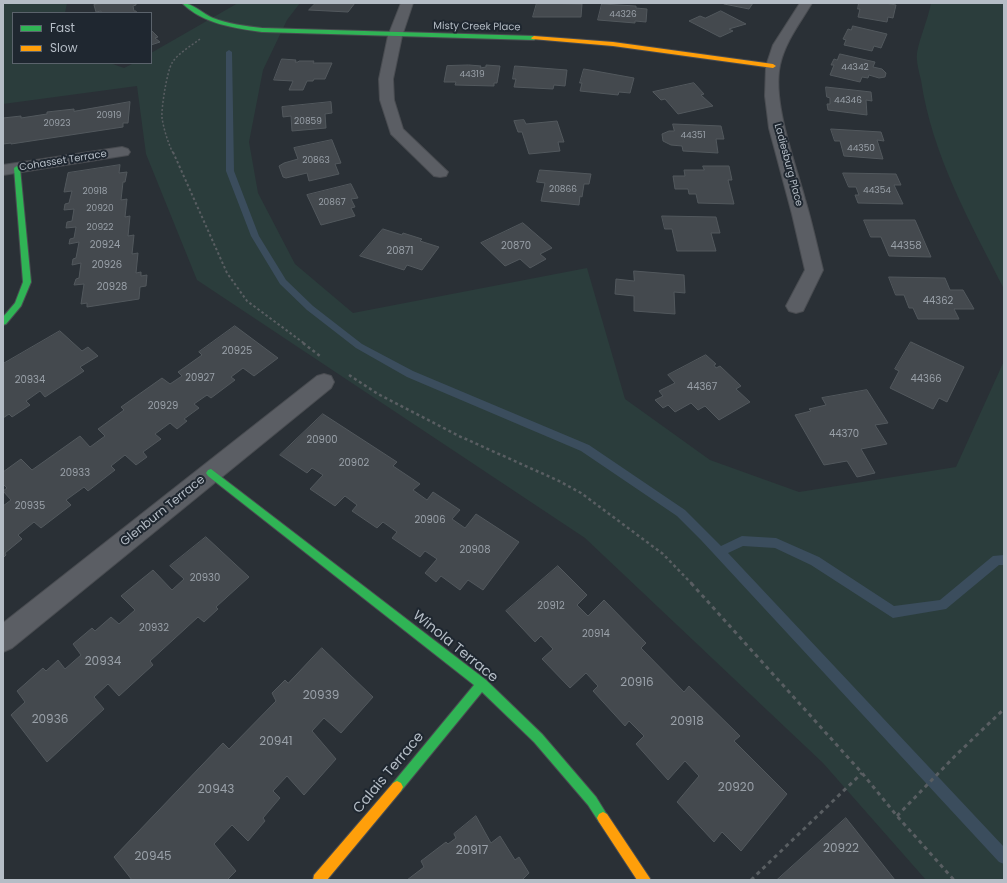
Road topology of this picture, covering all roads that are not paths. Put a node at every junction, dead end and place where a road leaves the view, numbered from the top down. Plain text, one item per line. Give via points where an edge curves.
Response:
1 (185, 3) edge
2 (407, 3) edge
3 (806, 3) edge
4 (395, 36) junction
5 (773, 66) junction
6 (122, 152) dead end
7 (10, 169) edge
8 (440, 172) dead end
9 (796, 306) dead end
10 (3, 322) edge
11 (324, 382) dead end
12 (211, 473) junction
13 (3, 639) edge
14 (482, 684) junction
15 (319, 880) edge
16 (645, 880) edge

1 - 4 street, Misty Creek Place via 203,16 243,28
2 - 4 street
3 - 5 street, Ladiesburg Place via 780,45
4 - 5 street, Misty Creek Place via 559,39 615,44
4 - 8 street via 386,79 387,100 396,131
5 - 9 street, Ladiesburg Place via 772,96 777,128 814,270
6 - 7 street, Cohasset Terrace
7 - 10 street via 27,282 23,299
11 - 12 street, Glenburn Terrace
12 - 13 street, Glenburn Terrace
12 - 14 street, Winola Terrace
14 - 15 street, Calais Terrace
14 - 16 street, Winola Terrace via 538,738 587,796

